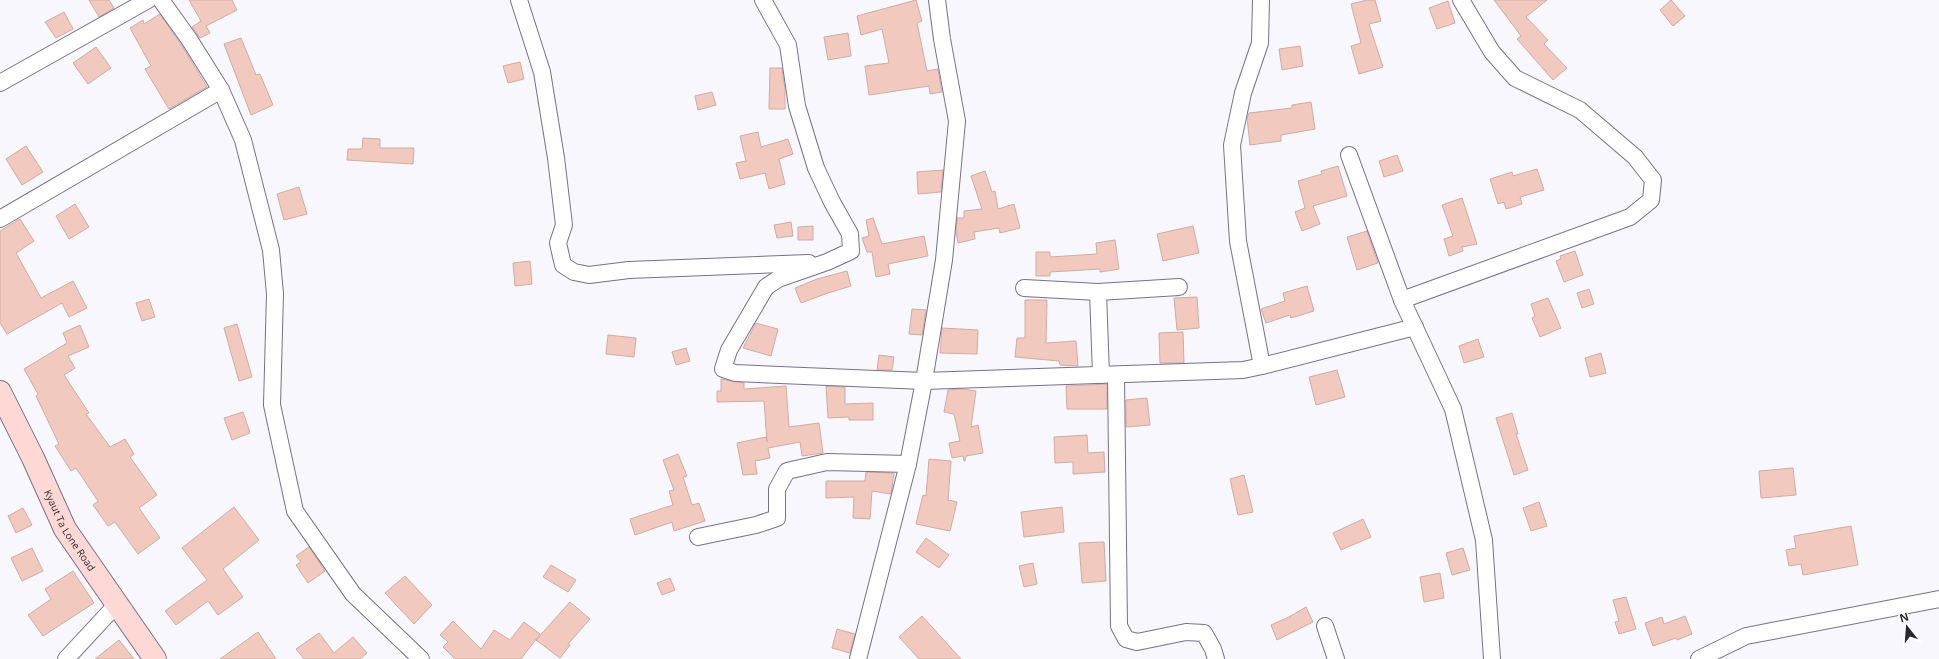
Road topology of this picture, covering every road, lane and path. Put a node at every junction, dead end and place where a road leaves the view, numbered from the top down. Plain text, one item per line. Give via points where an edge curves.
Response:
1 (148, 0) edge
2 (161, 0) edge
3 (519, 0) edge
4 (763, 0) edge
5 (937, 0) edge
6 (1261, 0) edge
7 (1461, 0) edge
8 (0, 83) edge
9 (221, 90) junction
10 (1349, 155) dead end
11 (0, 219) edge
12 (827, 262) junction
13 (1179, 287) dead end
14 (1024, 288) dead end
15 (1098, 292) junction
16 (1402, 300) junction
17 (1415, 327) junction
18 (1262, 366) junction
19 (1108, 375) junction
20 (924, 381) junction
21 (0, 392) edge
22 (908, 464) junction
23 (698, 538) dead end
24 (1939, 599) edge
25 (118, 603) junction
26 (1325, 626) dead end
27 (66, 659) edge
28 (155, 659) edge
29 (421, 659) edge
30 (858, 659) edge
31 (1216, 659) edge
32 (1336, 659) edge
33 (1492, 659) edge
34 (1699, 659) edge

1 - 8 street
2 - 9 street
3 - 12 street via 542,72 564,225 558,244 563,265 574,272 589,275 629,270
4 - 12 street via 788,45 797,106 816,168 850,234 851,251
5 - 20 street via 957,121 944,260
6 - 18 street via 1260,43 1243,93 1232,146 1238,241
7 - 16 street via 1492,52 1515,78 1580,110 1635,157 1653,180 1651,200 1630,217
9 - 11 street
9 - 29 street via 243,140 271,250 274,294 272,405 295,511 353,594
10 - 16 street
12 - 20 street via 778,279 766,287 729,350 723,368 735,373
13 - 15 street
14 - 15 street
15 - 19 street
16 - 17 street
17 - 18 street
17 - 33 street via 1453,409 1484,540
18 - 19 street via 1243,370
19 - 20 street
19 - 31 street via 1119,626 1126,639 1137,642 1186,632 1204,633
20 - 22 street
21 - 25 main road, Kyaut Ta Lone Road via 65,528
22 - 23 street via 827,462 787,471 777,490 776,518
22 - 30 street
24 - 34 street via 1746,636
25 - 27 street
25 - 28 main road, Kyaut Ta Lone Road
26 - 32 street

